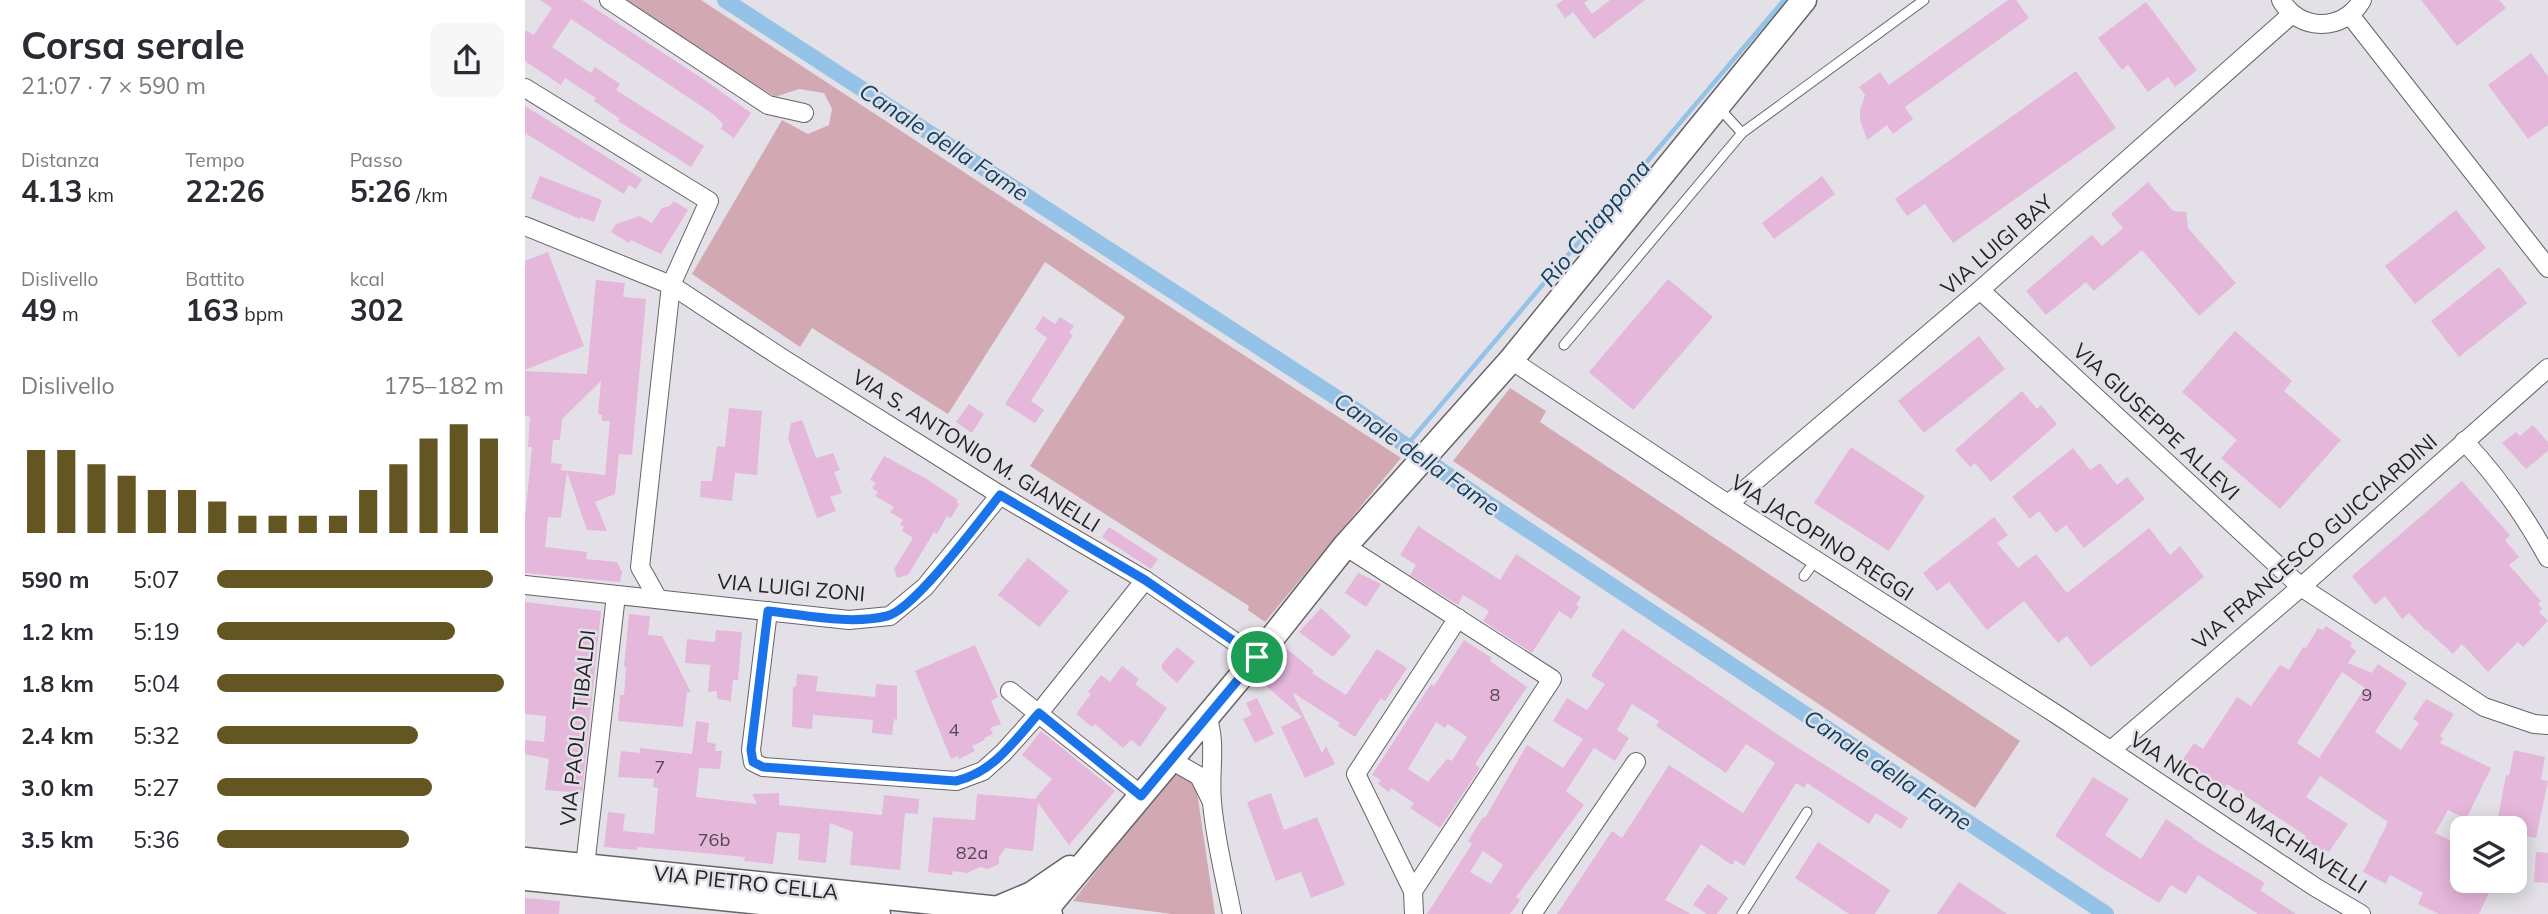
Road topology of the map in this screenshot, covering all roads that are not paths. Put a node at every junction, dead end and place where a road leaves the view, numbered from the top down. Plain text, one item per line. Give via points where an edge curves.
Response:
1 (609, 0) edge
2 (1804, 0) edge
3 (1924, 0) edge
4 (2363, 0) edge
5 (2286, 7) edge
6 (2350, 15) junction
7 (525, 88) edge
8 (1717, 106) junction
9 (804, 113) dead end
10 (1742, 133) junction
11 (525, 226) edge
12 (2548, 268) edge
13 (671, 285) junction
14 (1980, 290) junction
15 (1564, 345) dead end
16 (1511, 360) junction
17 (2548, 368) edge
18 (2464, 441) junction
19 (1000, 495) junction
20 (1728, 504) junction
21 (1345, 546) junction
22 (2548, 558) edge
23 (1145, 580) junction
24 (525, 585) edge
25 (2301, 587) junction
26 (616, 595) junction
27 (658, 599) junction
28 (768, 611) junction
29 (1458, 618) junction
30 (1257, 657) junction
31 (1010, 691) dead end
32 (1039, 713) junction
33 (1207, 716) junction
34 (2548, 725) edge
35 (2111, 750) junction
36 (1171, 760) junction
37 (1636, 762) dead end
38 (1141, 796) junction
39 (1211, 800) junction
40 (1807, 811) dead end
41 (1098, 847) junction
42 (525, 860) edge
43 (585, 866) junction
44 (525, 877) edge
45 (1413, 891) junction
46 (997, 908) junction
47 (878, 914) edge
48 (1042, 914) edge
49 (1050, 914) edge
50 (1232, 914) edge
51 (1414, 914) edge
52 (1532, 914) edge
53 (1742, 914) edge
54 (2361, 914) edge

1 - 9 street via 768,105
2 - 8 street
3 - 10 lane
4 - 6 street
5 - 6 street via 2305,22 2321,25
5 - 14 street, VIA LUIGI BAY
6 - 12 street
7 - 13 street via 709,201
8 - 10 lane
8 - 16 street
10 - 15 lane
11 - 13 street, VIA S. ANTONIO M. GIANELLI
13 - 19 street, VIA S. ANTONIO M. GIANELLI
13 - 27 street via 640,567
14 - 20 street, VIA LUIGI BAY
14 - 25 street, VIA GIUSEPPE ALLEVI
16 - 20 street, VIA JACOPINO REGGI
16 - 21 street
17 - 18 street, VIA FRANCESCO GUICCIARDINI
18 - 22 street via 2528,522
18 - 25 street, VIA FRANCESCO GUICCIARDINI
19 - 23 street, VIA S. ANTONIO M. GIANELLI
19 - 28 street, VIA LUIGI ZONI via 925,587 890,616 849,620
20 - 35 street, VIA JACOPINO REGGI via 1809,568
21 - 29 street
21 - 30 street
23 - 30 street, VIA S. ANTONIO M. GIANELLI
23 - 32 street
24 - 26 street, VIA LUIGI ZONI
25 - 34 street, VIA GIUSEPPE ALLEVI via 2484,707
25 - 35 street, VIA FRANCESCO GUICCIARDINI
26 - 27 street, VIA LUIGI ZONI
26 - 43 street, VIA PAOLO TIBALDI
27 - 28 street, VIA LUIGI ZONI
28 - 32 street via 751,750 753,762 763,767 956,781 993,764
29 - 45 street via 1356,774
29 - 45 street via 1552,679
30 - 33 street
31 - 32 street
32 - 38 street
33 - 36 street
33 - 39 street via 1213,760
35 - 54 street, VIA NICCOLÒ MACHIAVELLI
36 - 38 street
36 - 39 street via 1199,776
37 - 52 street
38 - 41 street
39 - 50 street
40 - 53 lane
41 - 46 street via 1032,894
41 - 48 street
42 - 43 street, VIA PIETRO CELLA
43 - 46 street, VIA PIETRO CELLA
44 - 47 street, VIA PIETRO CELLA
45 - 51 street
46 - 48 street, VIA PIETRO CELLA
48 - 49 street, VIA PIETRO CELLA

